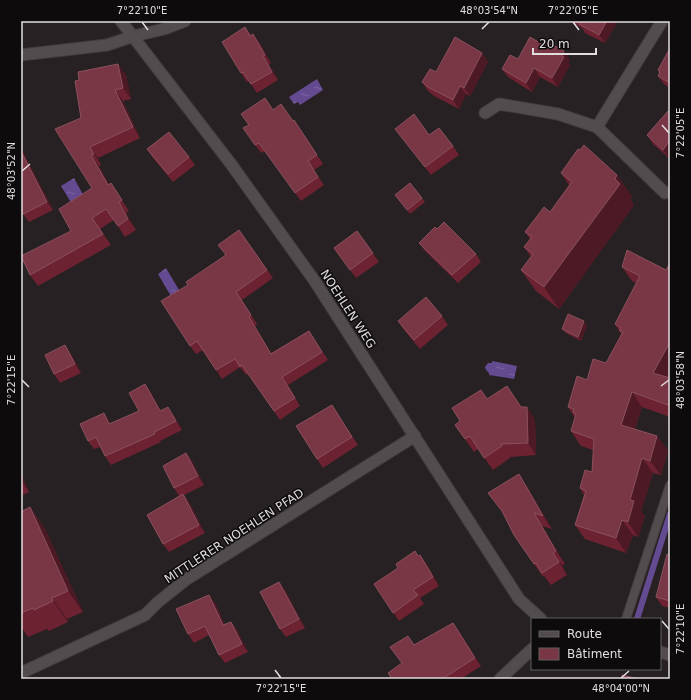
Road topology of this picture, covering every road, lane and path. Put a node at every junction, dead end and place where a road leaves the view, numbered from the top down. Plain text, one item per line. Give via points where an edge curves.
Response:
1 (121, 21) edge
2 (185, 21) edge
3 (662, 21) edge
4 (134, 36) junction
5 (21, 55) edge
6 (485, 113) dead end
7 (597, 128) junction
8 (665, 193) dead end
9 (415, 436) junction
10 (670, 484) edge
11 (540, 618) edge
12 (626, 618) edge
13 (531, 650) edge
14 (21, 673) edge
15 (500, 679) edge

1 - 4 street, NOEHLEN WEG
2 - 4 street
3 - 7 street
4 - 5 street via 107,45
4 - 9 street, NOEHLEN WEG via 231,164 314,280
6 - 7 street via 499,104 558,114
7 - 8 street
9 - 11 street, NOEHLEN WEG via 519,599
9 - 14 street, MITTLERER NOEHLEN PFAD via 187,579 145,615
10 - 12 lane
13 - 15 street

